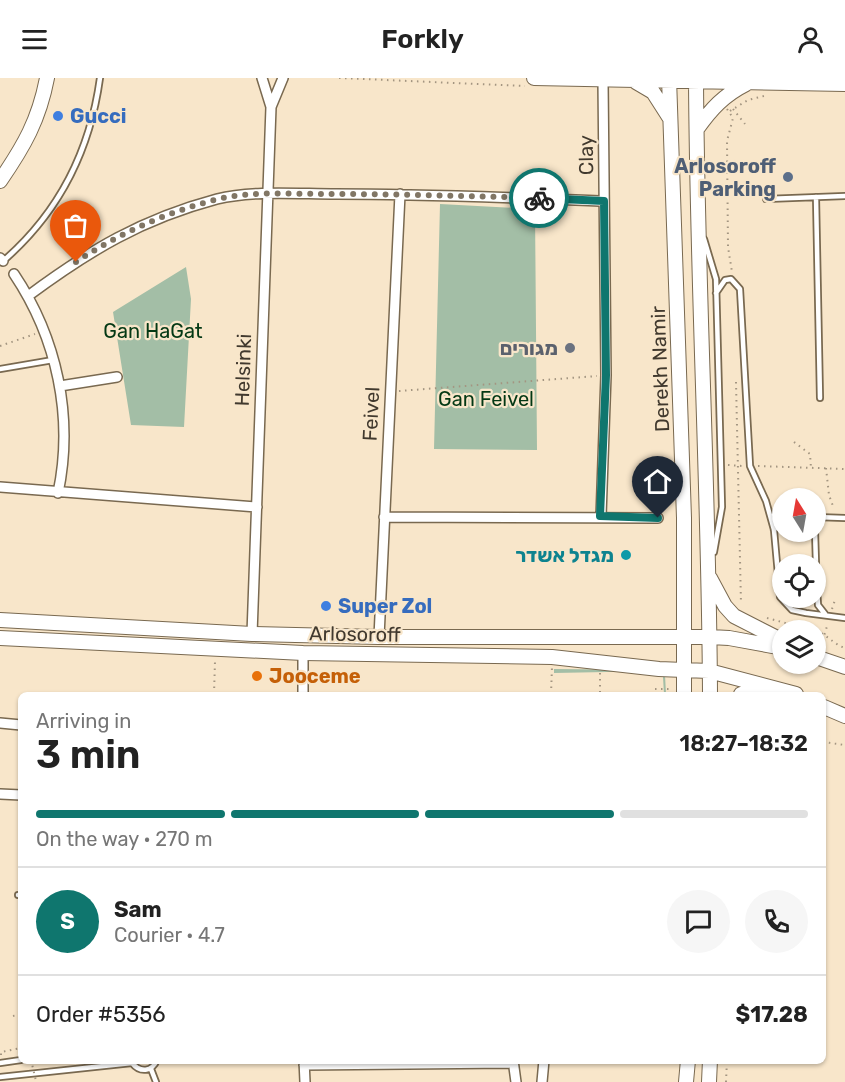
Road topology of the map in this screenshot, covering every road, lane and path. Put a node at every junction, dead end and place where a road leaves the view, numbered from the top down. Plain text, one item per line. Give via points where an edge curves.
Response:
1 (47, 78) edge
2 (100, 78) edge
3 (262, 78) edge
4 (283, 78) edge
5 (339, 78) edge
6 (669, 80) edge
7 (696, 80) edge
8 (603, 81) junction
9 (631, 81) junction
10 (530, 82) edge
11 (747, 83) junction
12 (845, 84) edge
13 (771, 95) dead end
14 (728, 106) junction
15 (271, 107) junction
16 (670, 118) junction
17 (745, 124) dead end
18 (697, 129) junction
19 (0, 181) edge
20 (267, 194) junction
21 (400, 194) junction
22 (845, 196) edge
23 (816, 197) junction
24 (766, 199) dead end
25 (604, 201) junction
26 (698, 216) junction
27 (1, 261) edge
28 (14, 274) dead end
29 (733, 281) junction
30 (716, 293) junction
31 (28, 296) junction
32 (44, 331) junction
33 (0, 346) edge
34 (53, 360) junction
35 (0, 369) edge
36 (736, 373) dead end
37 (606, 375) junction
38 (117, 377) dead end
39 (60, 386) junction
40 (390, 391) junction
41 (820, 398) dead end
42 (794, 442) dead end
43 (738, 466) junction
44 (750, 466) junction
45 (811, 468) junction
46 (826, 468) junction
47 (845, 468) edge
48 (0, 487) edge
49 (58, 493) junction
50 (257, 507) junction
51 (600, 516) junction
52 (384, 518) junction
53 (658, 518) dead end
54 (826, 518) edge
55 (836, 518) junction
56 (845, 518) edge
57 (772, 523) edge
58 (775, 542) edge
59 (710, 577) junction
60 (835, 600) dead end
61 (821, 608) edge
62 (828, 615) junction
63 (734, 616) junction
64 (760, 616) dead end
65 (845, 618) edge
66 (0, 620) edge
67 (775, 620) edge
68 (826, 628) edge
69 (252, 634) junction
70 (772, 635) edge
71 (826, 635) edge
72 (380, 637) junction
73 (685, 637) junction
74 (710, 637) junction
75 (0, 638) edge
76 (772, 646) edge
77 (845, 648) edge
78 (216, 649) junction
79 (303, 653) junction
80 (552, 657) junction
81 (826, 660) edge
82 (599, 661) junction
83 (845, 666) edge
84 (684, 670) junction
85 (710, 671) junction
86 (766, 685) junction
87 (655, 689) dead end
88 (214, 692) edge
89 (303, 692) edge
90 (551, 692) edge
91 (600, 692) edge
92 (684, 692) edge
93 (710, 692) edge
94 (747, 692) edge
95 (789, 692) edge
96 (826, 708) edge
97 (845, 716) edge
98 (0, 723) edge
99 (18, 724) edge
100 (826, 740) edge
101 (845, 745) edge
102 (0, 794) edge
103 (18, 795) edge
104 (18, 1015) edge
105 (13, 1016) dead end
106 (18, 1049) edge
107 (1, 1055) edge
108 (18, 1060) edge
109 (0, 1063) edge
110 (33, 1064) edge
111 (114, 1064) edge
112 (134, 1064) edge
113 (154, 1064) edge
114 (304, 1064) edge
115 (513, 1064) edge
116 (544, 1064) edge
117 (688, 1064) edge
118 (710, 1064) edge
119 (727, 1064) edge
120 (151, 1069) junction
121 (0, 1077) edge
122 (36, 1081) edge
123 (156, 1082) edge
124 (305, 1082) edge
125 (516, 1082) edge
126 (542, 1082) edge
127 (686, 1082) edge
128 (709, 1082) edge
129 (726, 1082) edge

1 - 19 street via 42,105 24,147
2 - 27 lane via 91,126 71,177 41,222
3 - 15 street, Helsinki
4 - 15 street, Helsinki
5 - 10 path
6 - 7 street
6 - 9 street
6 - 16 street, Derekh Namir
7 - 11 street
7 - 18 street
8 - 9 street
8 - 10 street
8 - 25 street, Clay
9 - 16 street via 653,92
11 - 12 street
11 - 14 street via 732,91
13 - 14 path
14 - 17 path
14 - 18 street via 709,111
14 - 29 path via 733,121 727,141 728,247
15 - 20 street, Helsinki
16 - 73 street, Derekh Namir
18 - 26 street
20 - 21 street
20 - 31 street via 219,199 153,219 109,240
20 - 50 street, Helsinki
21 - 25 street
21 - 40 street, Feivel
22 - 23 lane
23 - 24 lane
23 - 41 lane
25 - 37 street, Clay
26 - 30 lane via 716,279
26 - 59 street
28 - 31 street
29 - 30 lane via 725,280
29 - 44 lane via 740,289
30 - 59 lane via 722,507
31 - 32 street
32 - 33 path
32 - 34 street
34 - 35 lane
34 - 39 street
36 - 43 path
37 - 40 path
37 - 51 street, Clay
38 - 39 street
39 - 49 street via 64,440
40 - 52 street, Feivel
42 - 45 path via 810,454
43 - 44 path
43 - 63 path via 741,602 740,611
44 - 45 path
44 - 57 lane
45 - 46 path
46 - 47 path
46 - 55 path
48 - 49 street
49 - 50 street
50 - 69 street, Helsinki
51 - 52 street
51 - 53 street
52 - 72 street, Feivel
54 - 55 lane
55 - 56 lane
58 - 62 lane via 782,601 792,610
59 - 63 street
59 - 74 street
60 - 62 path
61 - 62 lane
62 - 65 lane
62 - 68 path
63 - 70 street
64 - 67 path
66 - 69 street, Arlosoroff
69 - 72 street, Arlosoroff
71 - 77 path
72 - 73 street, Arlosoroff
73 - 74 street, Arlosoroff
73 - 84 street, Derekh Namir
74 - 76 street, Arlosoroff
74 - 85 street
75 - 78 street, Arlosoroff
78 - 79 street, Arlosoroff
78 - 88 path
79 - 80 street, Arlosoroff
79 - 89 street
80 - 82 street, Arlosoroff
80 - 90 path
81 - 83 street
82 - 84 street, Arlosoroff
82 - 91 path
84 - 85 street, Arlosoroff
84 - 92 street, Derekh Namir
85 - 86 street, Arlosoroff
85 - 93 street
86 - 94 street
86 - 95 street, Arlosoroff
87 - 92 path
96 - 97 street
98 - 99 street
100 - 101 path
102 - 103 street
104 - 105 path
106 - 107 path
108 - 109 lane
110 - 122 path, bridge
111 - 121 lane
112 - 120 lane via 138,1069
113 - 120 lane
114 - 124 street
115 - 125 street
116 - 126 street
117 - 127 street
118 - 128 street
119 - 129 path
120 - 123 lane

